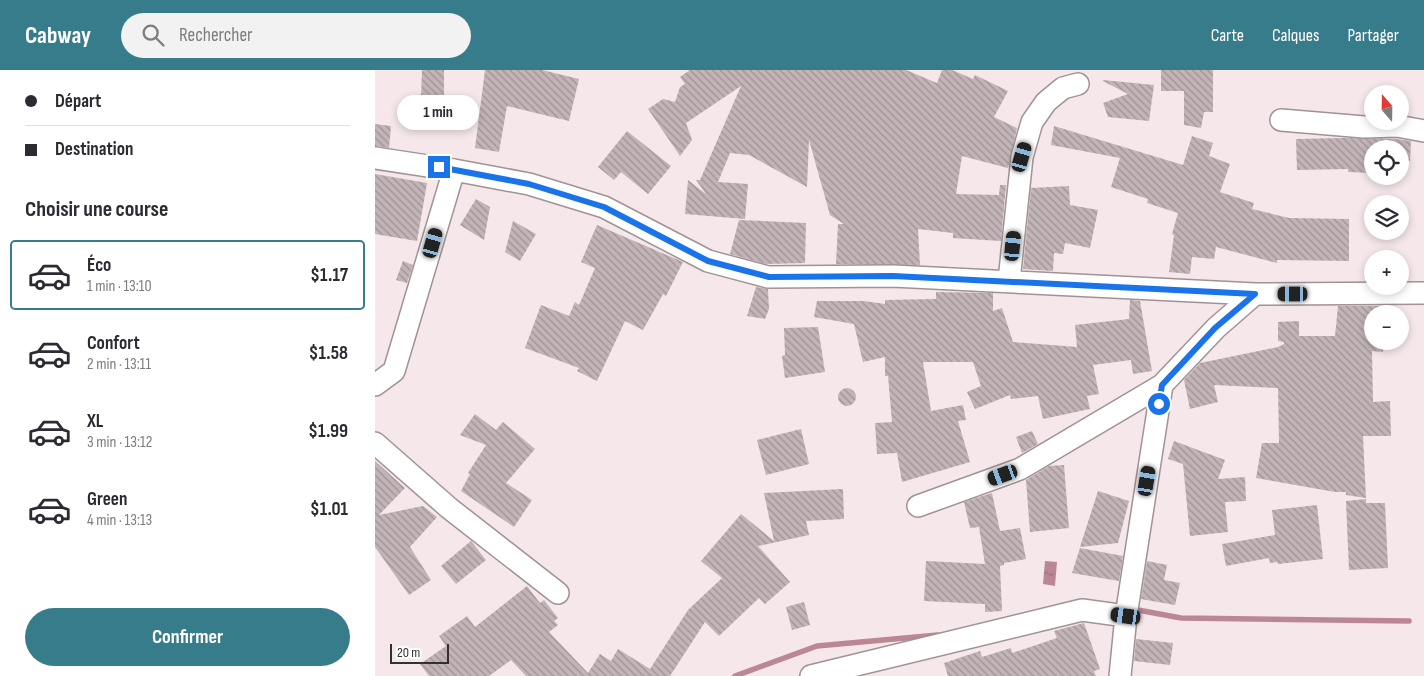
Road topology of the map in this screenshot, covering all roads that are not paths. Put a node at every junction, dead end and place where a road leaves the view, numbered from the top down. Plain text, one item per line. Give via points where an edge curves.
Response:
1 (1078, 84) dead end
2 (1281, 120) dead end
3 (1424, 131) edge
4 (375, 158) edge
5 (454, 170) junction
6 (1009, 281) junction
7 (1424, 293) edge
8 (1255, 294) junction
9 (375, 385) edge
10 (1162, 385) junction
11 (375, 443) edge
12 (918, 506) dead end
13 (558, 593) dead end
14 (1126, 616) junction
15 (811, 676) edge
16 (1120, 676) edge

1 - 6 street via 1063,88 1046,102 1032,122 1022,157
2 - 3 street via 1364,127 1397,126
4 - 5 street
5 - 6 street via 529,184 604,207 708,261 769,277 893,276
5 - 9 street via 394,371
6 - 8 street
7 - 8 street
8 - 10 street via 1215,328
10 - 12 street via 1021,469
10 - 14 street
11 - 13 street via 449,508
14 - 15 street via 1082,610
14 - 16 street

